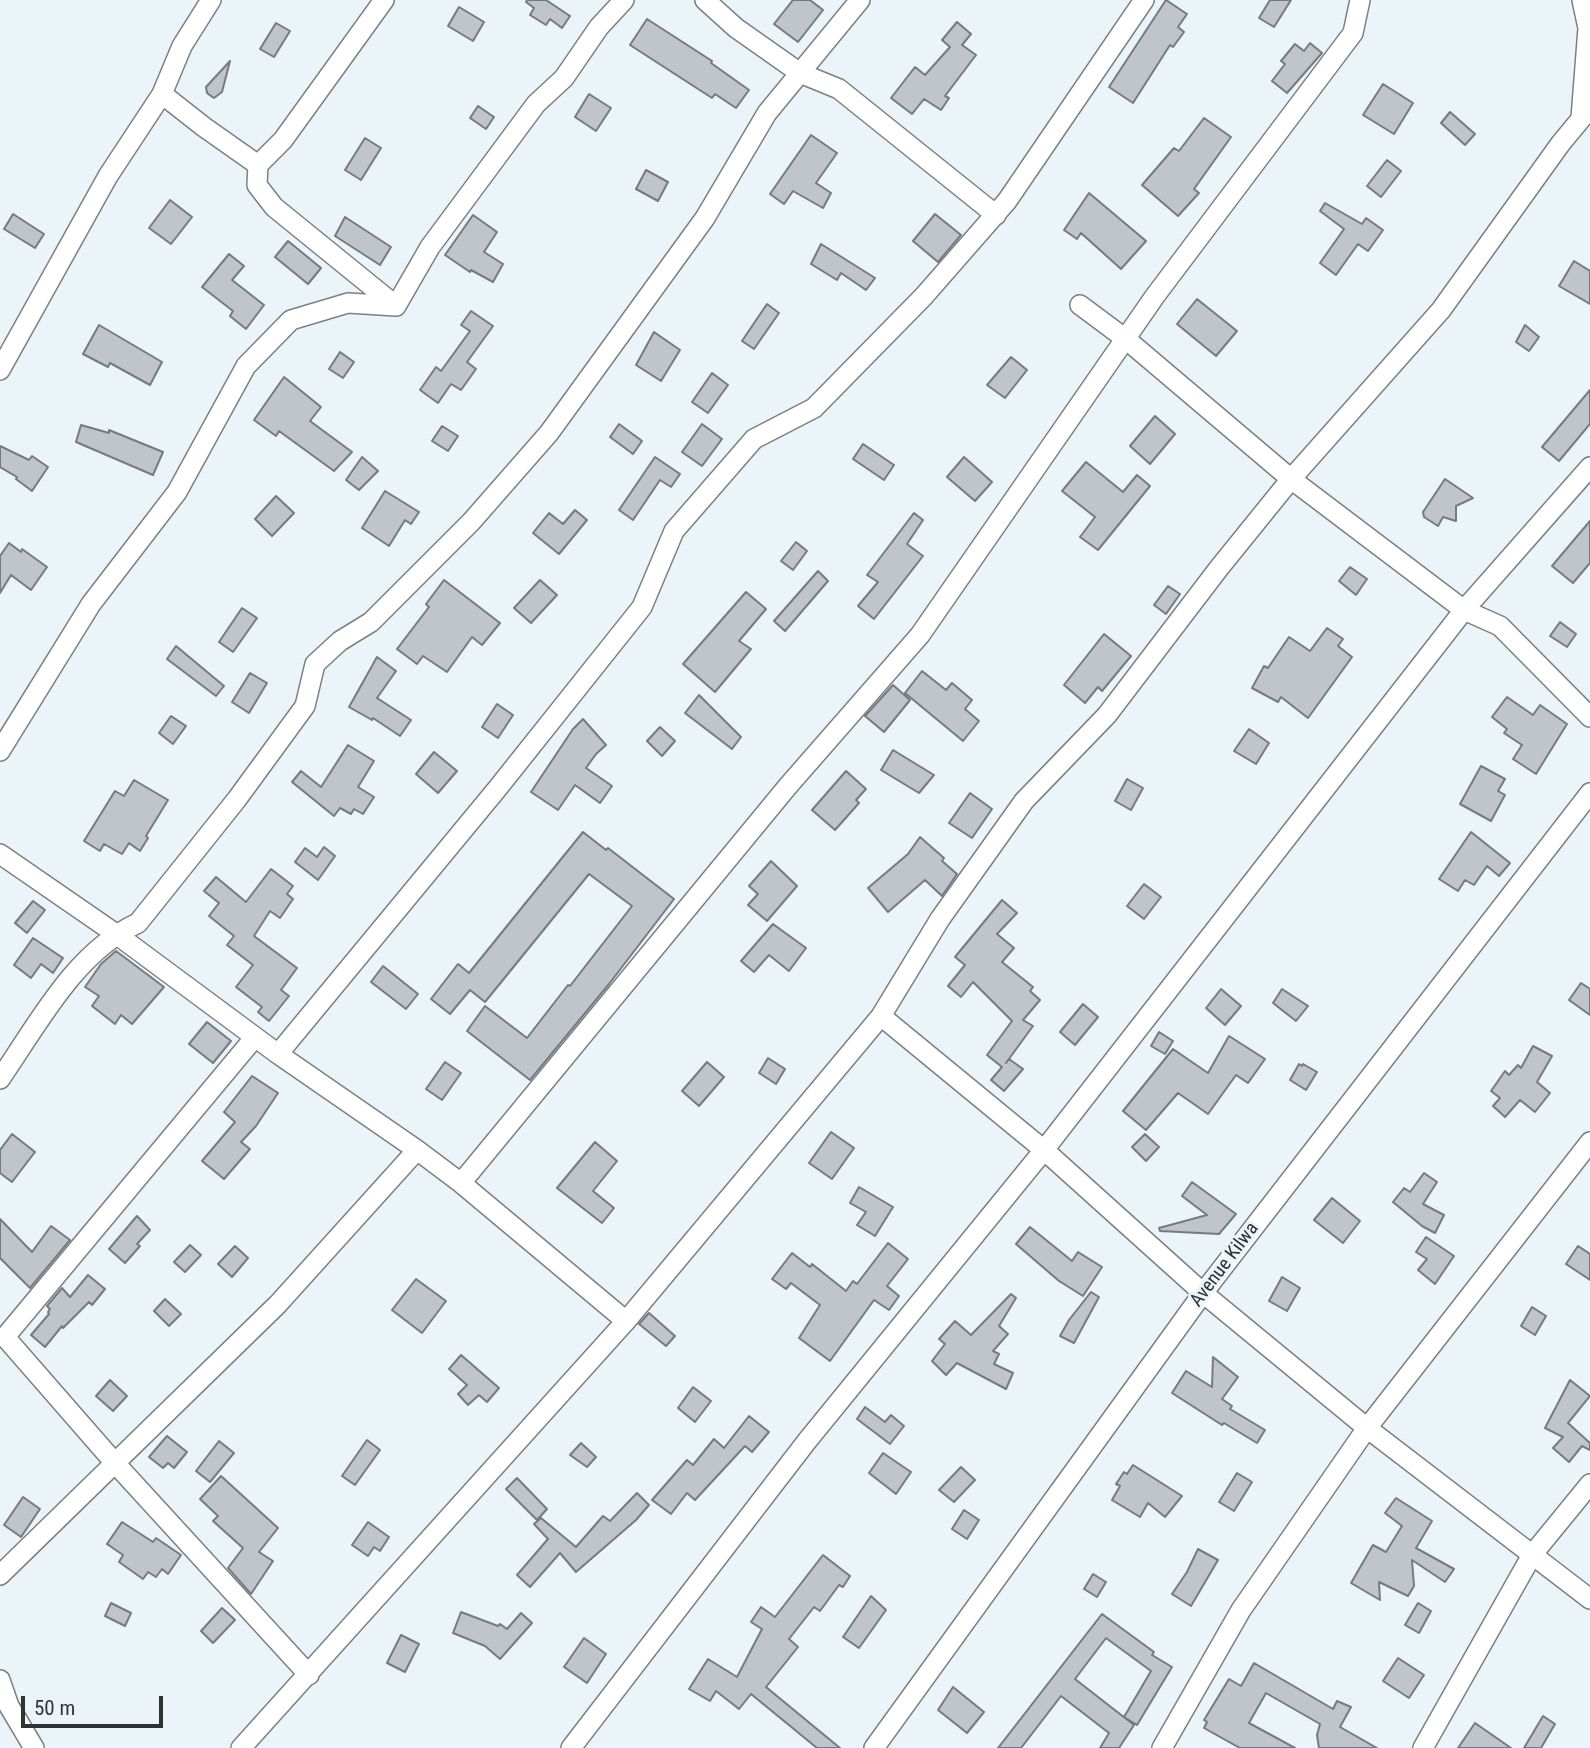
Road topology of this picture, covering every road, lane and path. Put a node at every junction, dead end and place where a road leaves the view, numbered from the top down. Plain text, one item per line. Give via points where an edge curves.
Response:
1 (211, 0) edge
2 (384, 0) edge
3 (624, 0) edge
4 (705, 0) edge
5 (860, 0) edge
6 (1144, 0) edge
7 (1360, 0) edge
8 (1582, 0) edge
9 (800, 74) junction
10 (162, 94) junction
11 (1586, 113) edge
12 (258, 165) junction
13 (996, 215) junction
14 (1080, 305) dead end
15 (396, 306) junction
16 (1127, 340) junction
17 (0, 370) edge
18 (1590, 467) edge
19 (1291, 479) junction
20 (1464, 610) junction
21 (1590, 718) edge
22 (0, 751) edge
23 (1590, 793) edge
24 (0, 854) edge
25 (116, 934) junction
26 (881, 1016) junction
27 (255, 1037) junction
28 (278, 1054) junction
29 (0, 1079) edge
30 (1590, 1142) edge
31 (417, 1150) junction
32 (1044, 1150) junction
33 (461, 1183) junction
34 (1203, 1293) junction
35 (626, 1321) junction
36 (1367, 1428) junction
37 (114, 1462) junction
38 (1590, 1484) edge
39 (1532, 1555) junction
40 (6, 1570) edge
41 (0, 1591) edge
42 (1590, 1599) edge
43 (309, 1675) junction
44 (0, 1680) edge
45 (34, 1748) edge
46 (242, 1748) edge
47 (571, 1748) edge
48 (874, 1748) edge
49 (1162, 1748) edge
50 (1423, 1748) edge

1 - 10 street via 182,46
2 - 12 street via 283,140
3 - 15 street via 564,78 536,104 430,247
4 - 9 street via 736,29
5 - 9 street
6 - 13 street
7 - 16 street via 1353,33 1155,296
8 - 11 street via 1588,28
9 - 13 street via 839,89
9 - 25 street via 767,113 705,218 549,433 471,522 370,622 315,664 305,706 252,779 138,923
10 - 12 street
10 - 17 street via 108,176
11 - 19 street via 1441,310
12 - 15 street via 257,185 274,207
13 - 28 street via 814,408 754,439 674,531 642,607
14 - 16 street
15 - 22 street via 348,303 291,320 246,366 177,492 91,604
16 - 19 street
16 - 33 street via 920,635 788,786
18 - 20 street
19 - 20 street
19 - 26 street via 1107,715 1024,801 940,919
20 - 21 street via 1500,626
20 - 32 street
23 - 34 street, Avenue Kilwa
24 - 25 street
25 - 27 street
25 - 29 street via 71,978
26 - 32 street
26 - 35 street
27 - 28 street
27 - 37 street via 5,1337
28 - 31 street
30 - 36 street
31 - 33 street
31 - 37 street via 278,1304
32 - 34 street
32 - 47 street via 807,1441
33 - 35 street
34 - 36 street
34 - 48 street, Avenue Kilwa
35 - 43 street
36 - 39 street
36 - 49 street via 1241,1610
37 - 40 street
37 - 43 street
38 - 39 street
39 - 42 street
39 - 50 street
40 - 41 street
43 - 46 street
44 - 45 street via 9,1706

